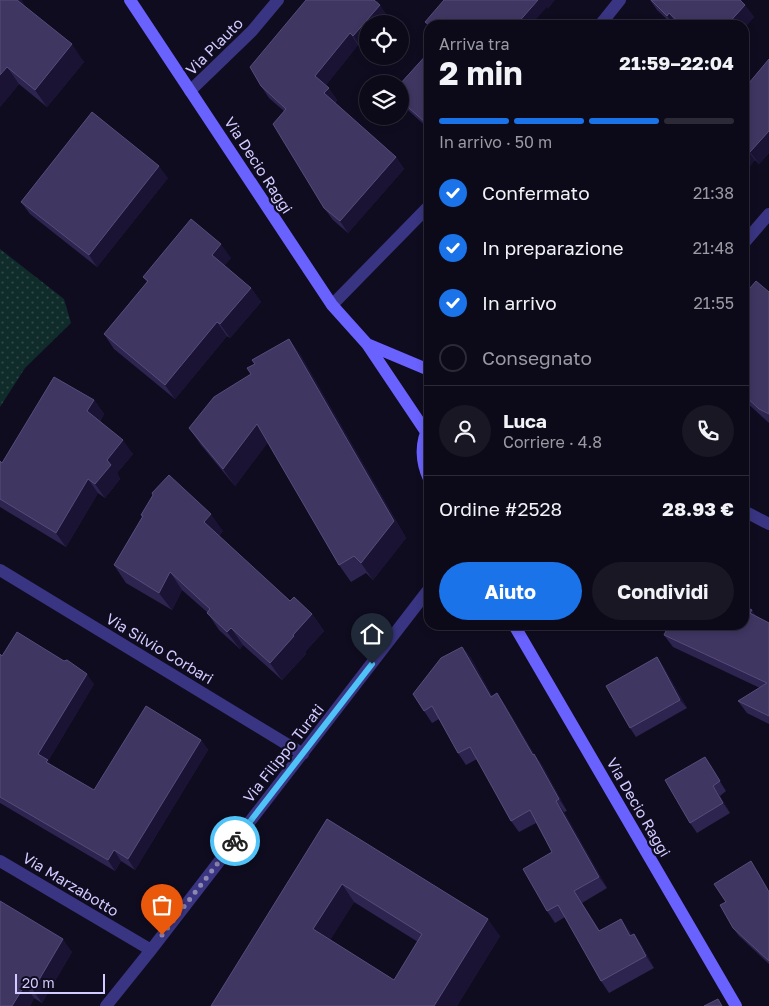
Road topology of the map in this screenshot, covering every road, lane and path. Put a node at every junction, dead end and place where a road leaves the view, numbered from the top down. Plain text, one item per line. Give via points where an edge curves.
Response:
1 (130, 0) edge
2 (278, 0) edge
3 (620, 0) edge
4 (604, 20) edge
5 (190, 91) junction
6 (424, 211) edge
7 (769, 214) edge
8 (749, 237) edge
9 (332, 305) junction
10 (367, 344) junction
11 (424, 368) edge
12 (424, 425) edge
13 (424, 442) edge
14 (424, 469) edge
15 (749, 514) edge
16 (769, 524) edge
17 (0, 570) edge
18 (424, 596) edge
19 (517, 630) edge
20 (303, 754) junction
21 (0, 861) edge
22 (151, 950) junction
23 (106, 1006) edge
24 (736, 1006) edge

1 - 5 main road, Via Decio Raggi
2 - 5 street, Via Plauto via 252,31
3 - 4 street
5 - 9 main road, Via Decio Raggi
6 - 9 street
7 - 8 street
9 - 10 main road, Via Decio Raggi
10 - 11 main road, Via Decio Raggi
10 - 12 main road, Via Decio Raggi
13 - 14 main road
15 - 16 street
17 - 20 street, Via Silvio Corbari
18 - 20 street, Via Filippo Turati
19 - 24 main road, Via Decio Raggi
20 - 22 street, Via Filippo Turati
21 - 22 street, Via Marzabotto
22 - 23 street, Via Filippo Turati

